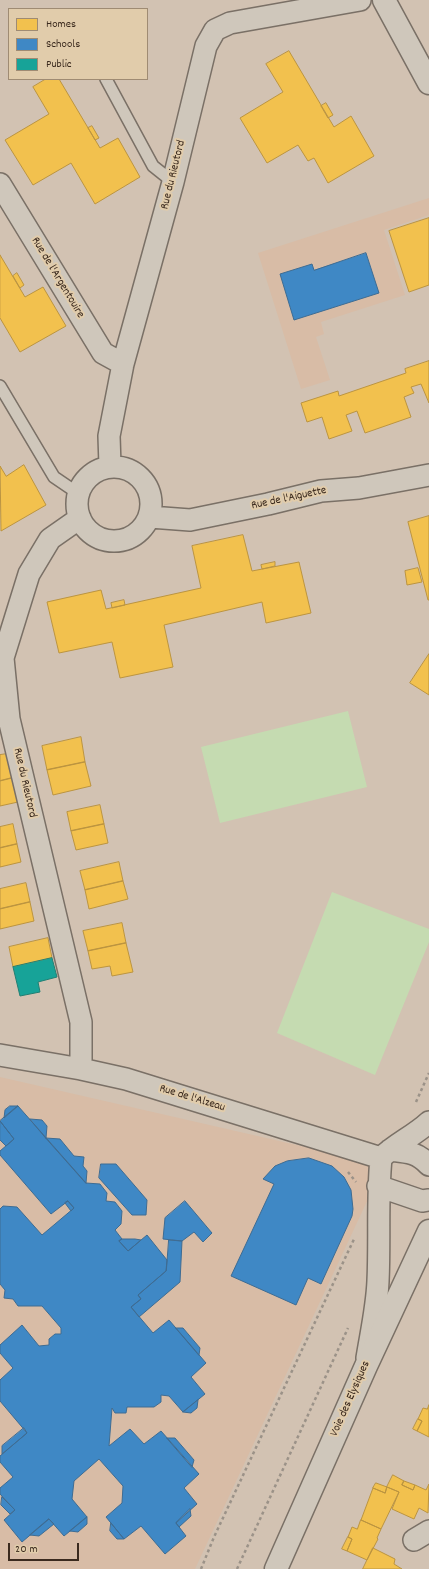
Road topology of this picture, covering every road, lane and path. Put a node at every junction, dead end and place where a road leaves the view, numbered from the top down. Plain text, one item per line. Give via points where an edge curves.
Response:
1 (360, 0) edge
2 (384, 0) edge
3 (107, 80) edge
4 (429, 83) edge
5 (173, 182) junction
6 (0, 184) edge
7 (123, 364) junction
8 (0, 386) edge
9 (110, 466) junction
10 (429, 475) edge
11 (79, 494) junction
12 (150, 517) junction
13 (80, 518) junction
14 (5, 633) edge
15 (0, 1055) edge
16 (81, 1069) junction
17 (429, 1073) edge
18 (416, 1104) dead end
19 (429, 1122) edge
20 (352, 1149) junction
21 (385, 1154) junction
22 (429, 1165) edge
23 (368, 1186) junction
24 (429, 1200) edge
25 (429, 1231) edge
26 (356, 1235) dead end
27 (348, 1327) dead end
28 (366, 1366) junction
29 (201, 1569) edge
30 (236, 1569) edge
31 (276, 1569) edge

1 - 5 street, Rue du Rieutord via 230,22 215,30 206,46
2 - 4 street
3 - 5 lane via 153,166
5 - 7 street, Rue du Rieutord
6 - 7 street, Rue de l'Argentouire via 103,353
7 - 9 street, Rue du Rieutord via 109,436
8 - 11 lane via 54,477
9 - 11 street via 96,471 83,482
9 - 12 street via 129,469 145,482 152,500
10 - 12 street, Rue de l'Aiguette via 359,488 321,490 190,520
11 - 13 street via 77,505
12 - 13 street via 138,533 122,541 103,540 89,532
13 - 14 street, Rue du Rieutord via 50,539 29,574
14 - 16 street, Rue du Rieutord via 3,658 9,719 81,1022
15 - 16 street, Rue de l'Alzeau
16 - 20 street, Rue de l'Alzeau via 126,1079
17 - 18 path
19 - 21 street via 415,1135
20 - 21 street, Rue de l'Alzeau
20 - 23 path via 344,1165
21 - 22 street, Rue de l'Alzeau via 407,1152 420,1156
21 - 23 street
23 - 24 street via 422,1201
23 - 28 street via 380,1212 378,1284
25 - 28 street, Voie des Elysiques
26 - 29 path
27 - 30 path
28 - 31 street, Voie des Elysiques

